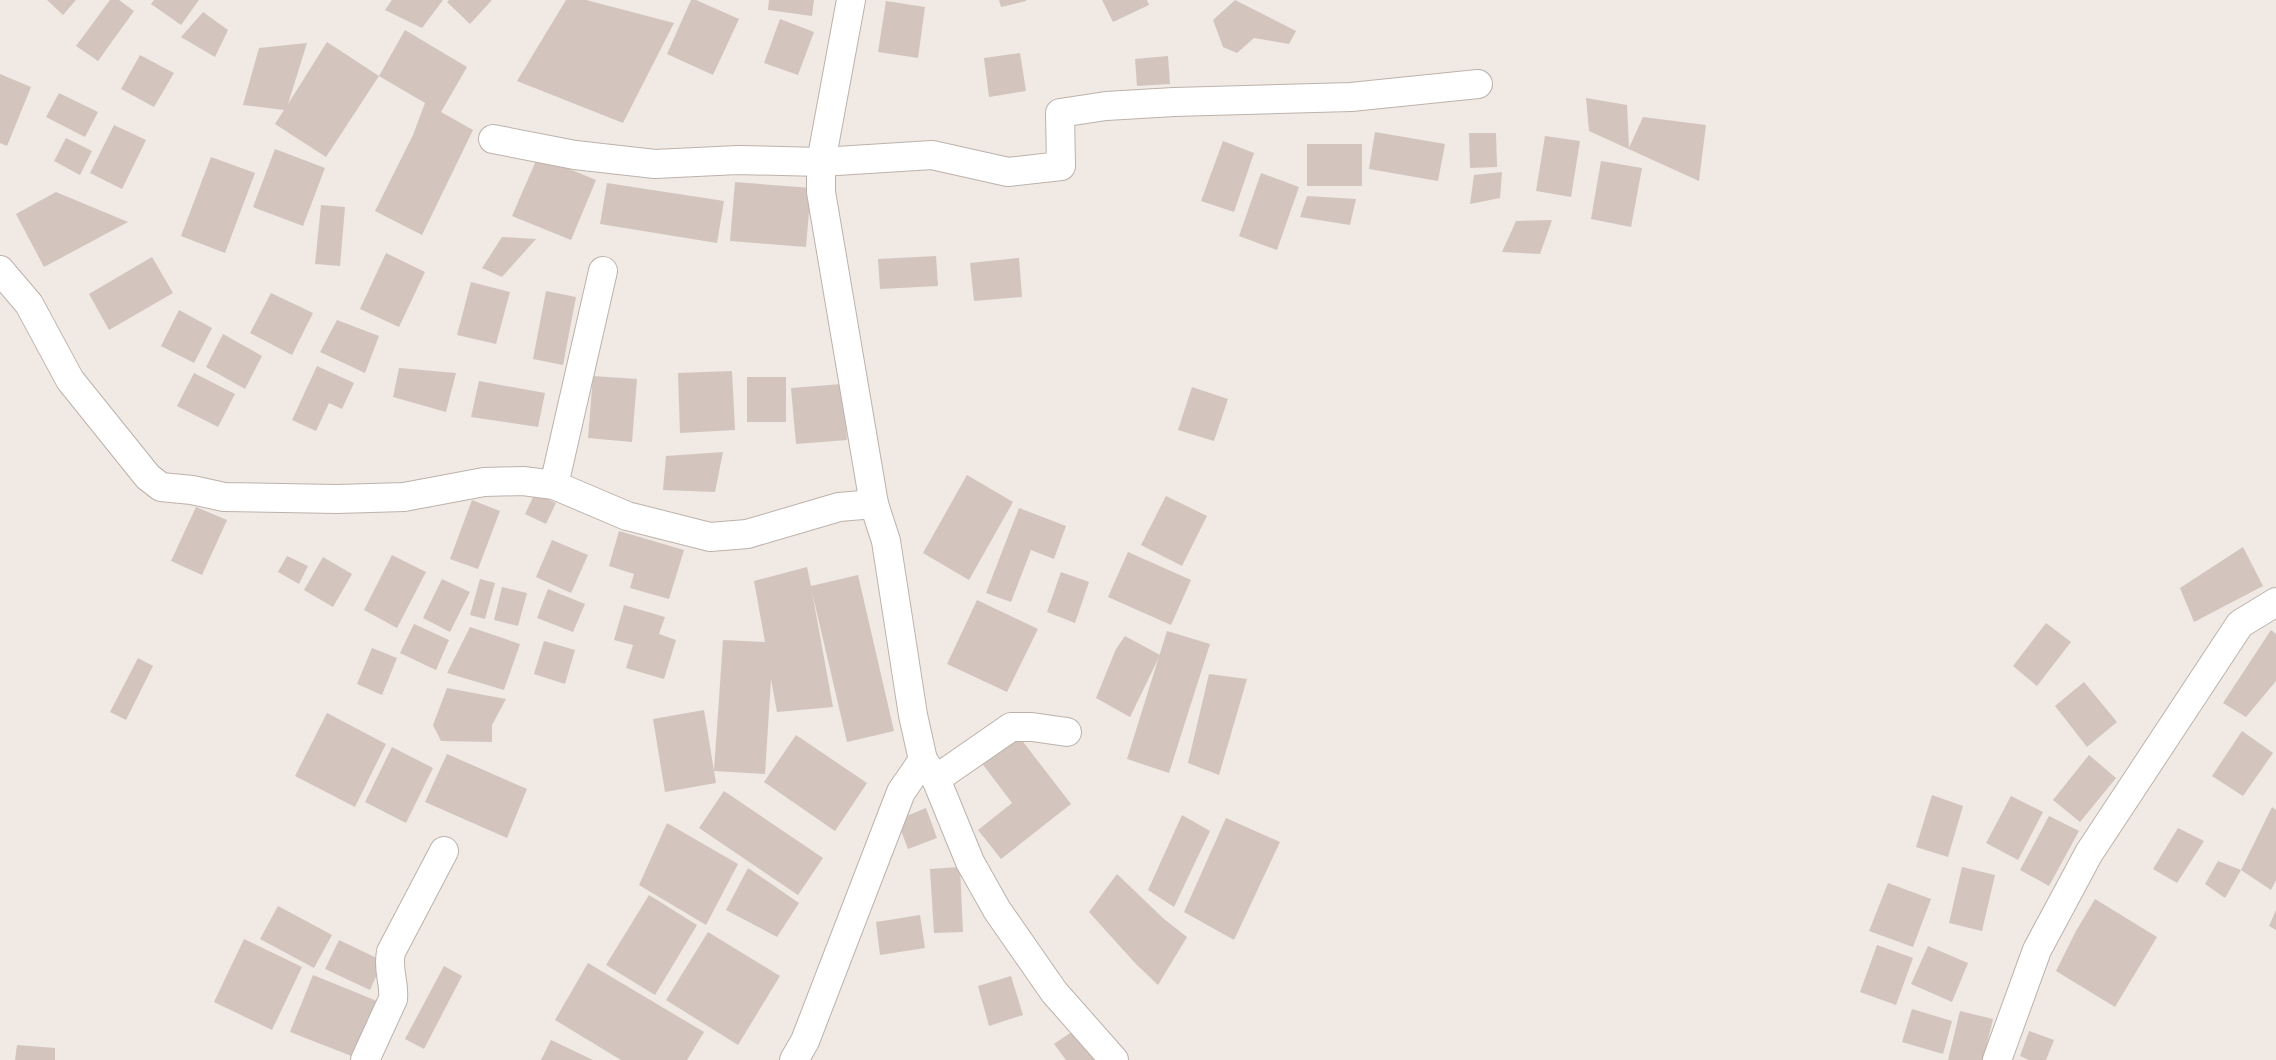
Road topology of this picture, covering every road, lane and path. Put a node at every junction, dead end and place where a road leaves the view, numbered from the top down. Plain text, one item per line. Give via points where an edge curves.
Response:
1 (851, 0) edge
2 (1478, 84) dead end
3 (493, 139) dead end
4 (821, 162) junction
5 (0, 270) edge
6 (602, 271) dead end
7 (554, 485) junction
8 (874, 504) junction
9 (2276, 602) edge
10 (1067, 732) dead end
11 (930, 769) junction
12 (444, 851) dead end
13 (365, 1060) edge
14 (794, 1060) edge
15 (1114, 1060) edge
16 (1997, 1060) edge

1 - 4 street
2 - 4 street via 1350,97 1164,102 1060,113 1061,166 1046,169 1008,172 932,155
3 - 4 street via 575,155 655,164 738,160
4 - 8 street via 821,192
5 - 7 street via 29,304 70,380 148,477 161,487 224,497 337,499 404,497 484,482 523,481
6 - 7 street
7 - 8 street via 627,516 710,537 747,534 839,507
8 - 11 street via 886,541 913,715
9 - 16 street via 2240,624 2090,853 2037,950
10 - 11 street via 1011,727
11 - 14 street via 902,792
11 - 15 street via 970,862 997,910 1054,992
12 - 13 street via 391,952 389,971 393,999

